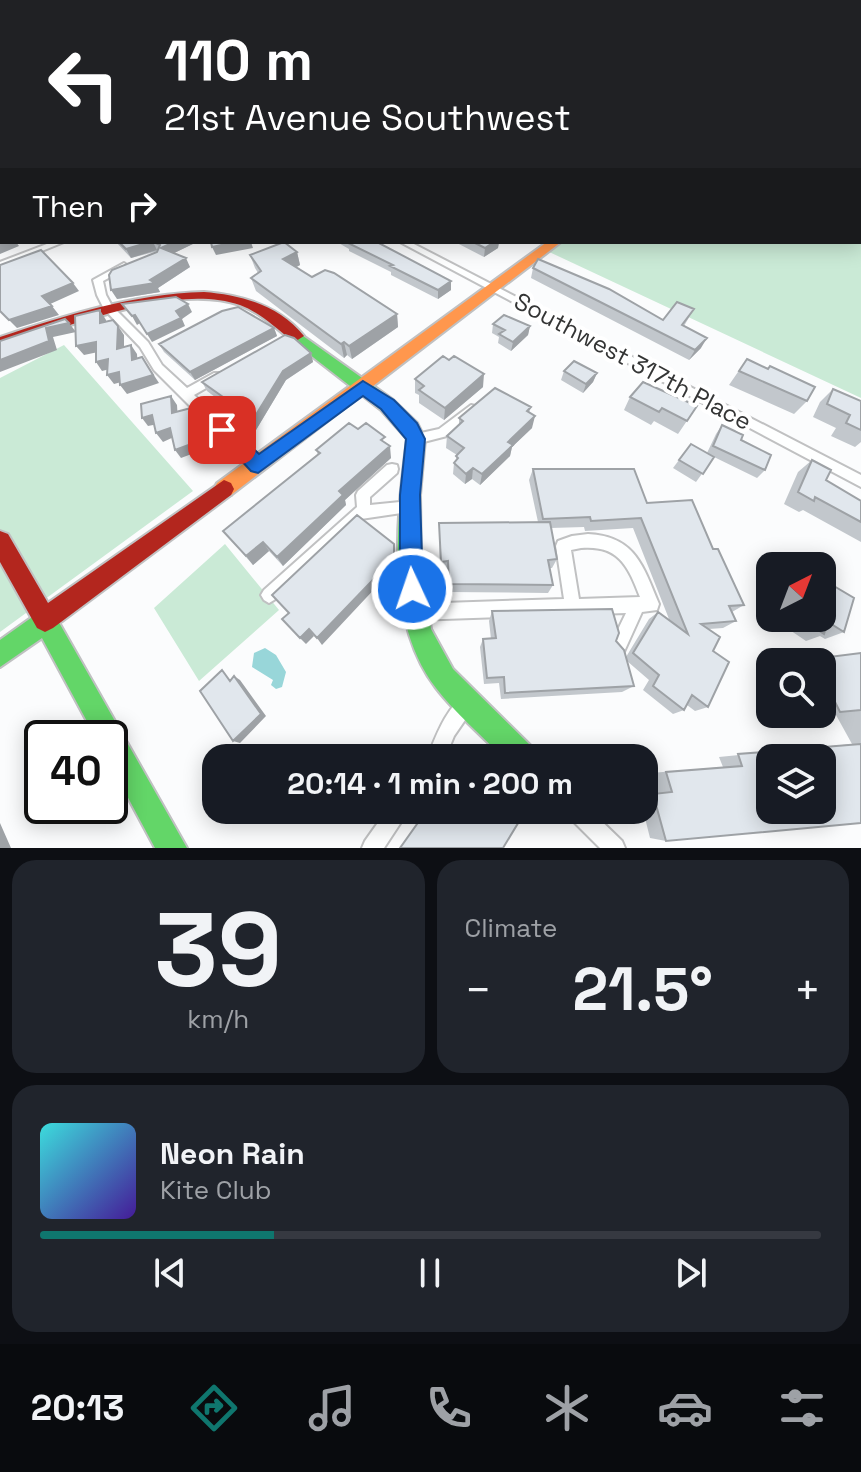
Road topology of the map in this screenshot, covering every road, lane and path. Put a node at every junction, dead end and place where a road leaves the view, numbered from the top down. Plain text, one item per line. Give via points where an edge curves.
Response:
1 (55, 244) edge
2 (408, 244) edge
3 (552, 244) edge
4 (131, 264) edge
5 (0, 265) edge
6 (494, 289) junction
7 (255, 306) junction
8 (108, 310) junction
9 (231, 311) edge
10 (0, 342) edge
11 (165, 344) edge
12 (151, 351) junction
13 (227, 371) edge
14 (363, 387) junction
15 (186, 394) junction
16 (487, 395) edge
17 (416, 439) junction
18 (258, 465) junction
19 (392, 469) dead end
20 (861, 481) edge
21 (410, 507) junction
22 (364, 511) junction
23 (0, 541) edge
24 (269, 595) edge
25 (638, 604) junction
26 (573, 606) junction
27 (414, 612) junction
28 (45, 620) junction
29 (617, 648) edge
30 (0, 655) edge
31 (467, 704) junction
32 (442, 744) edge
33 (508, 744) edge
34 (389, 824) edge
35 (590, 824) edge
36 (172, 848) edge
37 (372, 848) edge
38 (615, 848) edge

1 - 5 street
2 - 6 street, Southwest 317th Place
3 - 6 main road
4 - 8 street via 98,280
6 - 14 main road
6 - 20 street, Southwest 317th Place
7 - 8 main road via 200,297
7 - 9 street
7 - 14 main road via 288,337
8 - 10 main road
8 - 12 street
11 - 12 street
12 - 15 street via 158,367
13 - 15 street
14 - 17 main road via 400,415
14 - 18 main road
15 - 18 street
16 - 17 street via 443,433
17 - 21 main road
18 - 28 main road
19 - 22 street via 363,495
21 - 22 street
21 - 27 main road
22 - 24 street
23 - 28 main road
25 - 26 street
25 - 26 street via 651,604 634,561 619,547 599,541 563,546
25 - 29 street
26 - 27 street
27 - 31 main road via 426,650
28 - 30 main road
28 - 36 main road
31 - 32 street
31 - 33 main road
34 - 37 street
35 - 38 street

